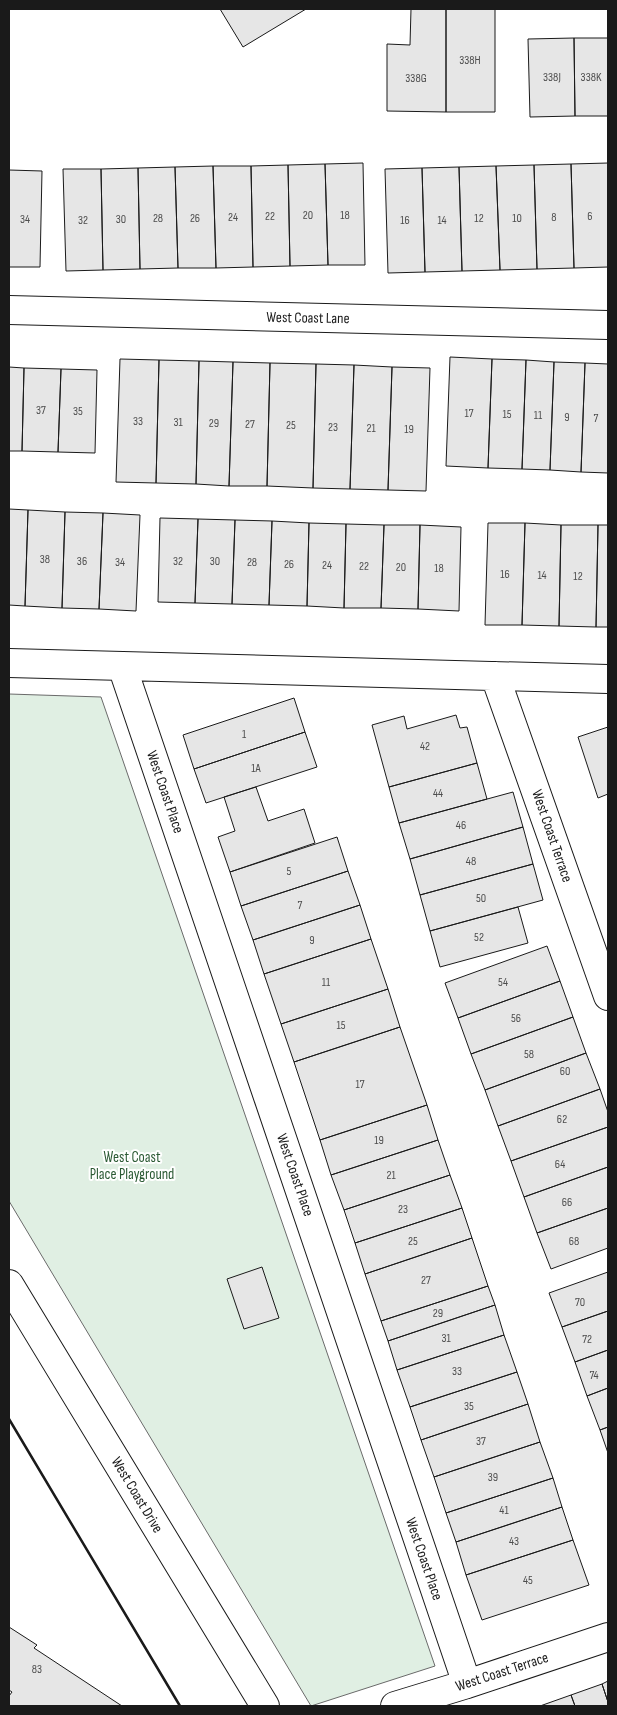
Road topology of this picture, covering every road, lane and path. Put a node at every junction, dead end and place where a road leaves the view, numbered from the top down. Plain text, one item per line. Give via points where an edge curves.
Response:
1 (9, 310) edge
2 (608, 324) edge
3 (9, 663) edge
4 (122, 666) junction
5 (495, 676) junction
6 (608, 679) edge
7 (608, 996) edge
8 (9, 1284) edge
9 (608, 1637) edge
10 (467, 1684) junction
11 (265, 1706) edge
12 (395, 1706) edge

1 - 2 street, West Coast Lane
3 - 4 street
4 - 5 street
4 - 10 street, West Coast Place
5 - 6 street
5 - 7 street, West Coast Terrace
8 - 11 street, West Coast Drive
9 - 10 street, West Coast Terrace
10 - 12 street, West Coast Terrace

